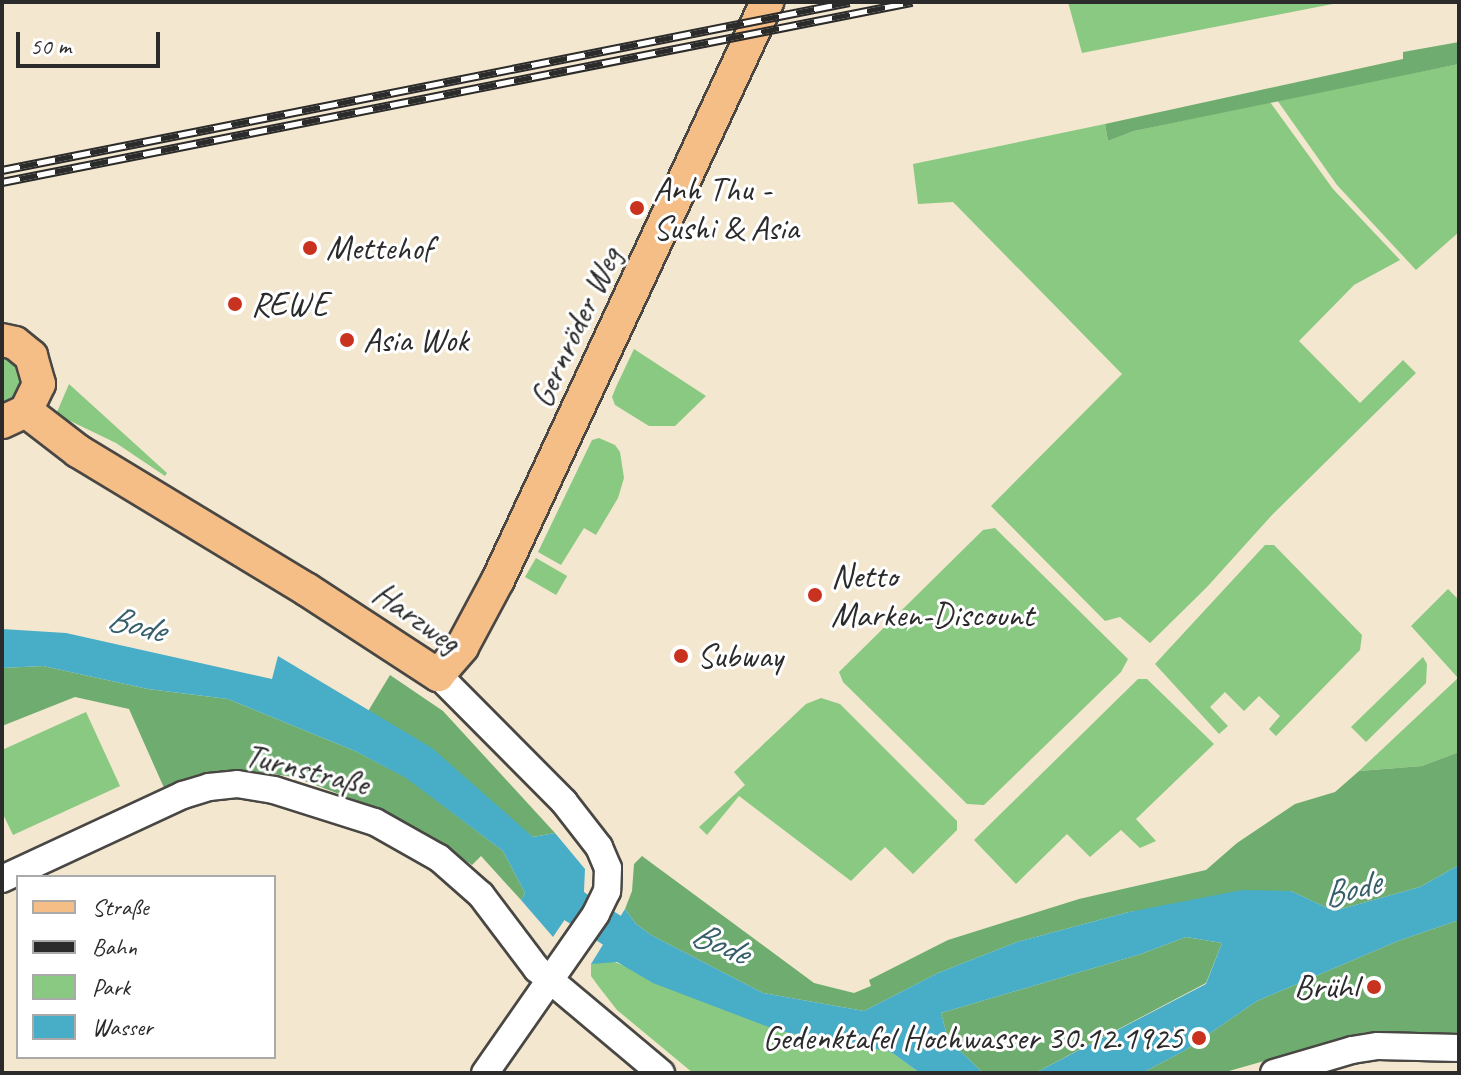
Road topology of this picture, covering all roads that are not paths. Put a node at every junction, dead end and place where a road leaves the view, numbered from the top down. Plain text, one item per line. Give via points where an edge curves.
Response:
1 (767, 2) edge
2 (2, 340) edge
3 (14, 416) edge
4 (438, 675) junction
5 (2, 879) edge
6 (551, 981) junction
7 (1459, 1048) edge
8 (485, 1073) edge
9 (661, 1073) edge
10 (1274, 1073) edge

1 - 4 main road, Gernröder Weg via 498,580 462,647
2 - 3 main road via 24,349 36,366 38,390
3 - 4 main road, Harzweg via 306,589
4 - 6 street, Harzweg via 564,802 599,847 608,868 602,903
5 - 6 street, Turnstraße via 183,795 223,785 256,786 375,822 439,858 481,895 523,955
6 - 8 street, Harzweg
6 - 9 street, Turnstraße
7 - 10 street via 1378,1046

